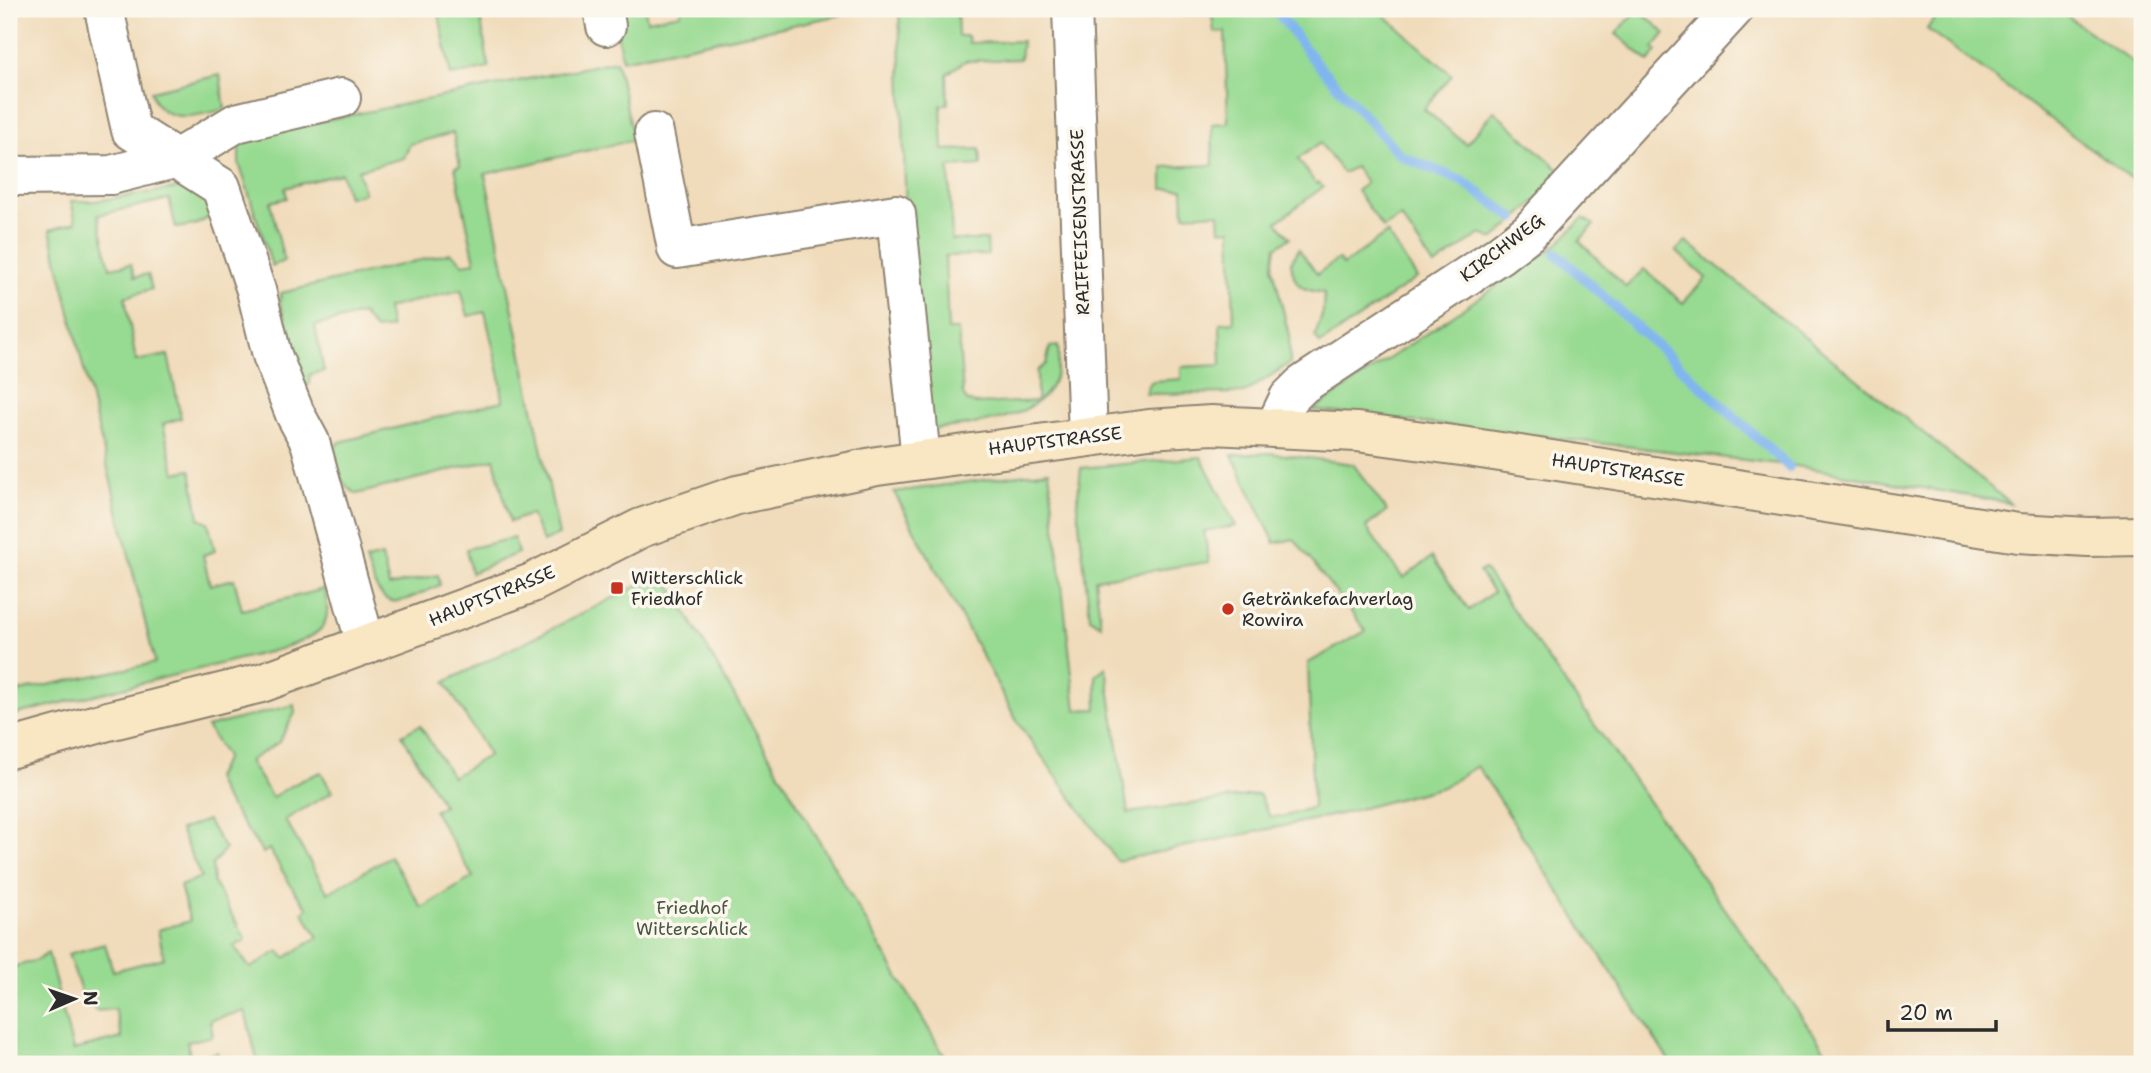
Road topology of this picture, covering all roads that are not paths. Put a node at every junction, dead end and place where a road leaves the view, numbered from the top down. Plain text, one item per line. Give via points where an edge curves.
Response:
1 (104, 9) edge
2 (1072, 9) edge
3 (1734, 9) edge
4 (341, 98) dead end
5 (654, 133) dead end
6 (178, 158) junction
7 (9, 176) edge
8 (1275, 427) junction
9 (1088, 436) junction
10 (921, 459) junction
11 (2142, 536) edge
12 (366, 645) junction
13 (9, 750) edge

1 - 6 street via 131,130
2 - 9 street, RAIFFEISENSTRASSE
3 - 8 street, KIRCHWEG via 1529,232 1302,385 1289,398
4 - 6 street via 236,123
5 - 10 street via 677,249 896,214
6 - 7 street via 111,175
6 - 12 street via 221,187 256,290 272,355 310,442
8 - 9 main road, HAUPTSTRASSE via 1211,425
8 - 11 main road, HAUPTSTRASSE via 1468,447 2018,533
9 - 10 main road, HAUPTSTRASSE
10 - 12 main road, HAUPTSTRASSE via 824,475 716,502 641,528 532,583
12 - 13 main road, HAUPTSTRASSE via 261,683

